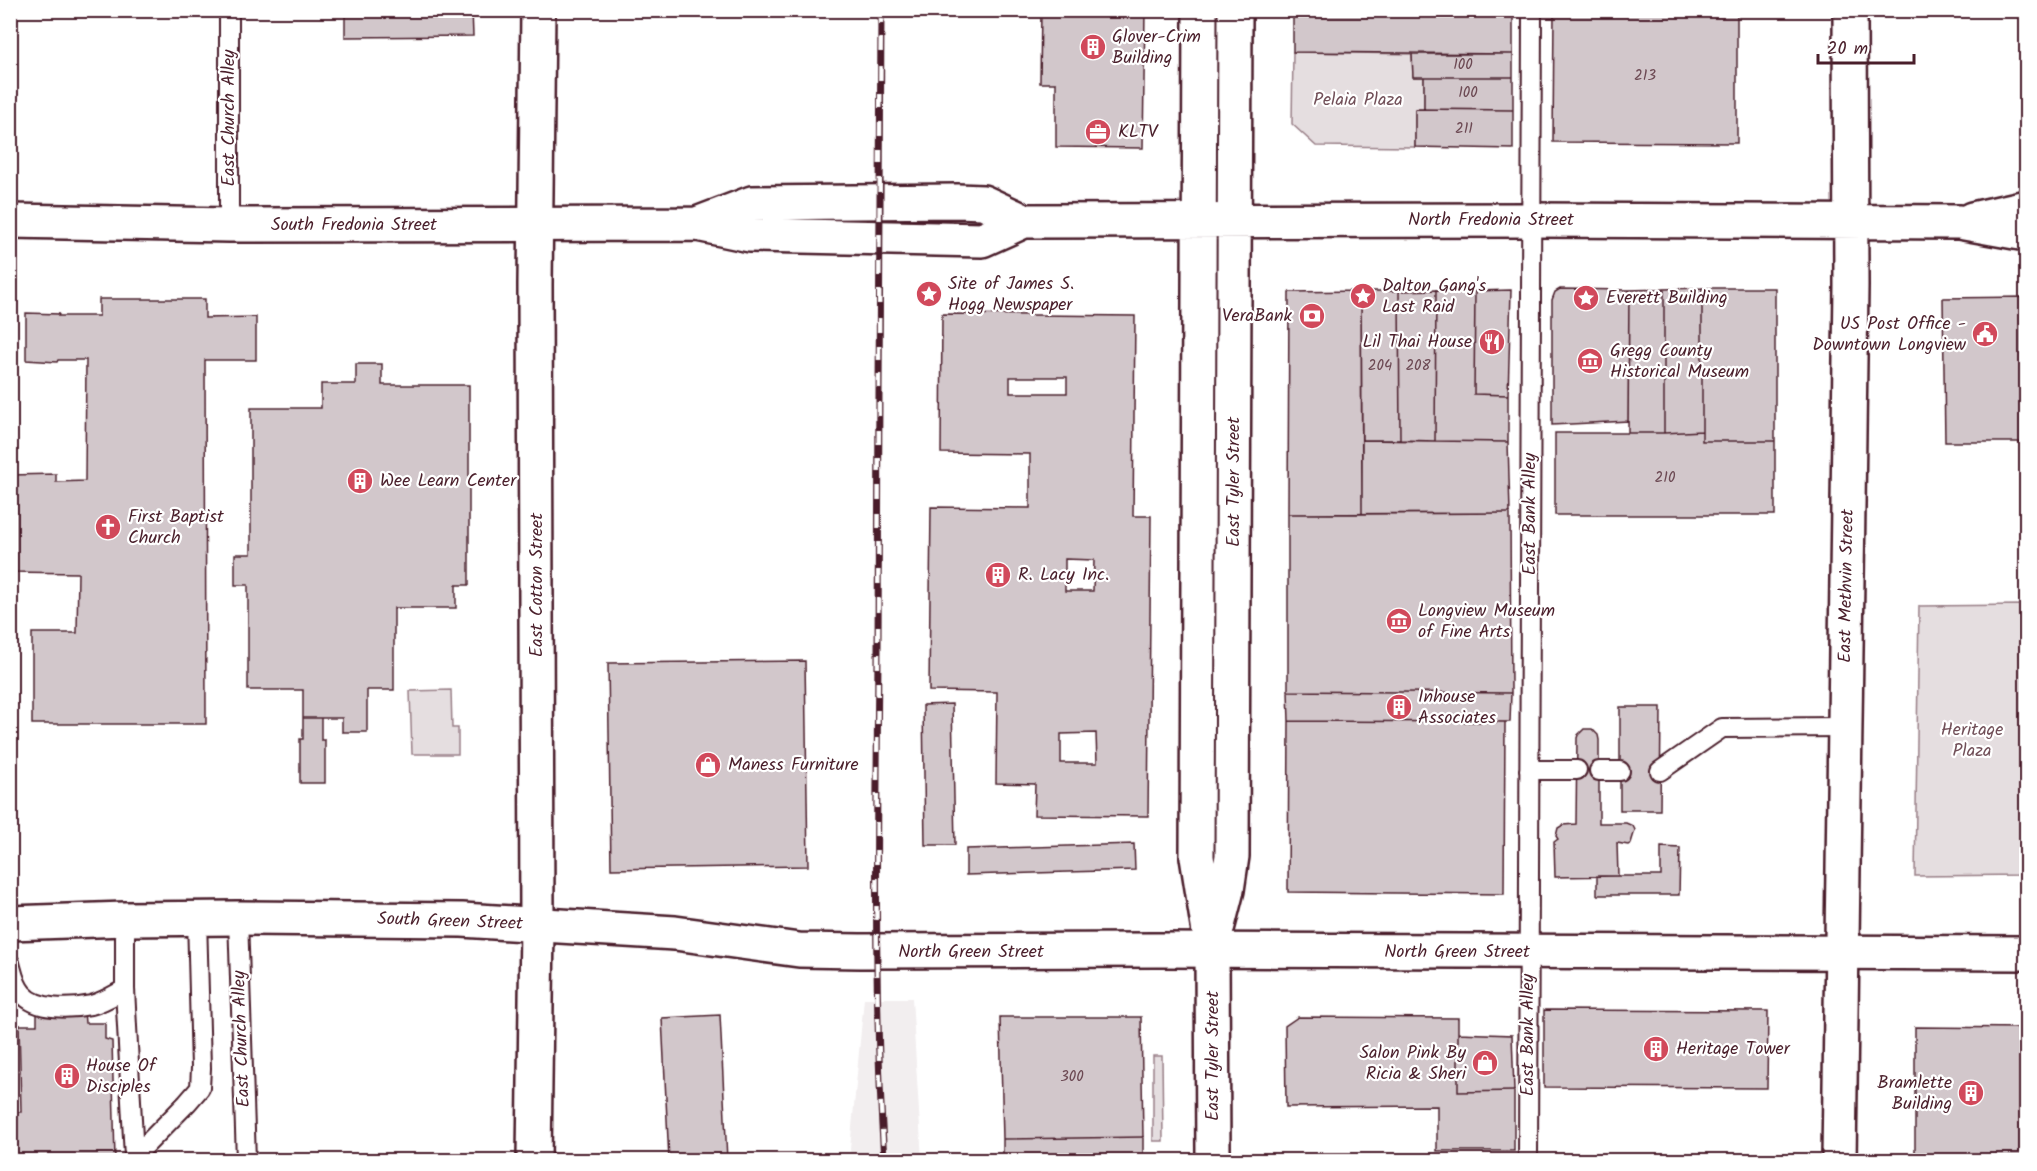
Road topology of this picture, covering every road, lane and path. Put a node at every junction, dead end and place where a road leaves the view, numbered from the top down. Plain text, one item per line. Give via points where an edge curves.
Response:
1 (229, 10) edge
2 (538, 10) edge
3 (1200, 10) edge
4 (1235, 10) edge
5 (1532, 10) edge
6 (1850, 10) edge
7 (878, 203) joint
8 (2026, 207) edge
9 (1532, 220) junction
10 (10, 221) edge
11 (1024, 221) junction
12 (1198, 221) junction
13 (1234, 221) junction
14 (1851, 222) junction
15 (1959, 222) junction
16 (697, 224) junction
17 (229, 225) junction
18 (537, 225) junction
19 (2026, 234) edge
20 (879, 238) joint
21 (1845, 727) junction
22 (1529, 771) junction
23 (1577, 771) dead end
24 (1599, 771) dead end
25 (1620, 771) dead end
26 (1660, 771) dead end
27 (197, 918) junction
28 (238, 918) junction
29 (124, 919) junction
30 (10, 923) edge
31 (537, 924) junction
32 (1212, 951) junction
33 (888, 952) joint
34 (1528, 952) junction
35 (1841, 952) junction
36 (2026, 953) edge
37 (10, 963) edge
38 (125, 989) junction
39 (17, 999) edge
40 (134, 1159) edge
41 (246, 1161) edge
42 (534, 1161) edge
43 (1213, 1161) edge
44 (1528, 1161) edge
45 (1839, 1161) edge

1 - 17 lane, East Church Alley
2 - 18 street, East Cotton Street
3 - 12 street, East Tyler Street
4 - 13 street, East Tyler Street
5 - 9 lane, East Bank Alley
6 - 14 street, East Methvin Street
7 - 11 street, North Fredonia Street via 983,202
7 - 16 street, South Fredonia Street via 752,203
8 - 15 street, North Fredonia Street
9 - 13 street, North Fredonia Street
9 - 14 street, North Fredonia Street
9 - 22 lane, East Bank Alley
10 - 17 street, South Fredonia Street
11 - 12 street, North Fredonia Street
11 - 20 street, North Fredonia Street via 982,240
12 - 13 street, North Fredonia Street
12 - 32 street, East Tyler Street via 1197,857
13 - 32 street, East Tyler Street via 1232,856
14 - 15 street, North Fredonia Street
14 - 21 street, East Methvin Street
15 - 19 street, North Fredonia Street
16 - 18 street, South Fredonia Street
16 - 20 street, South Fredonia Street via 750,235
17 - 18 street, South Fredonia Street
18 - 31 street, East Cotton Street
21 - 26 lane via 1722,728
21 - 35 street, East Methvin Street
22 - 23 lane
22 - 34 lane, East Bank Alley
24 - 25 lane
27 - 28 street, South Green Street
27 - 29 street, South Green Street
27 - 40 lane via 200,1088
28 - 31 street, South Green Street
28 - 41 lane, East Church Alley
29 - 30 street, South Green Street
29 - 38 lane
31 - 33 street, South Green Street via 675,933 799,950
31 - 42 street, East Cotton Street
32 - 33 street, North Green Street
32 - 34 street, North Green Street
32 - 43 street, East Tyler Street
34 - 35 street, North Green Street
34 - 44 lane, East Bank Alley
35 - 36 street, North Green Street
35 - 45 street, East Methvin Street
37 - 39 lane
38 - 39 lane via 74,1007 44,1006
38 - 40 lane

